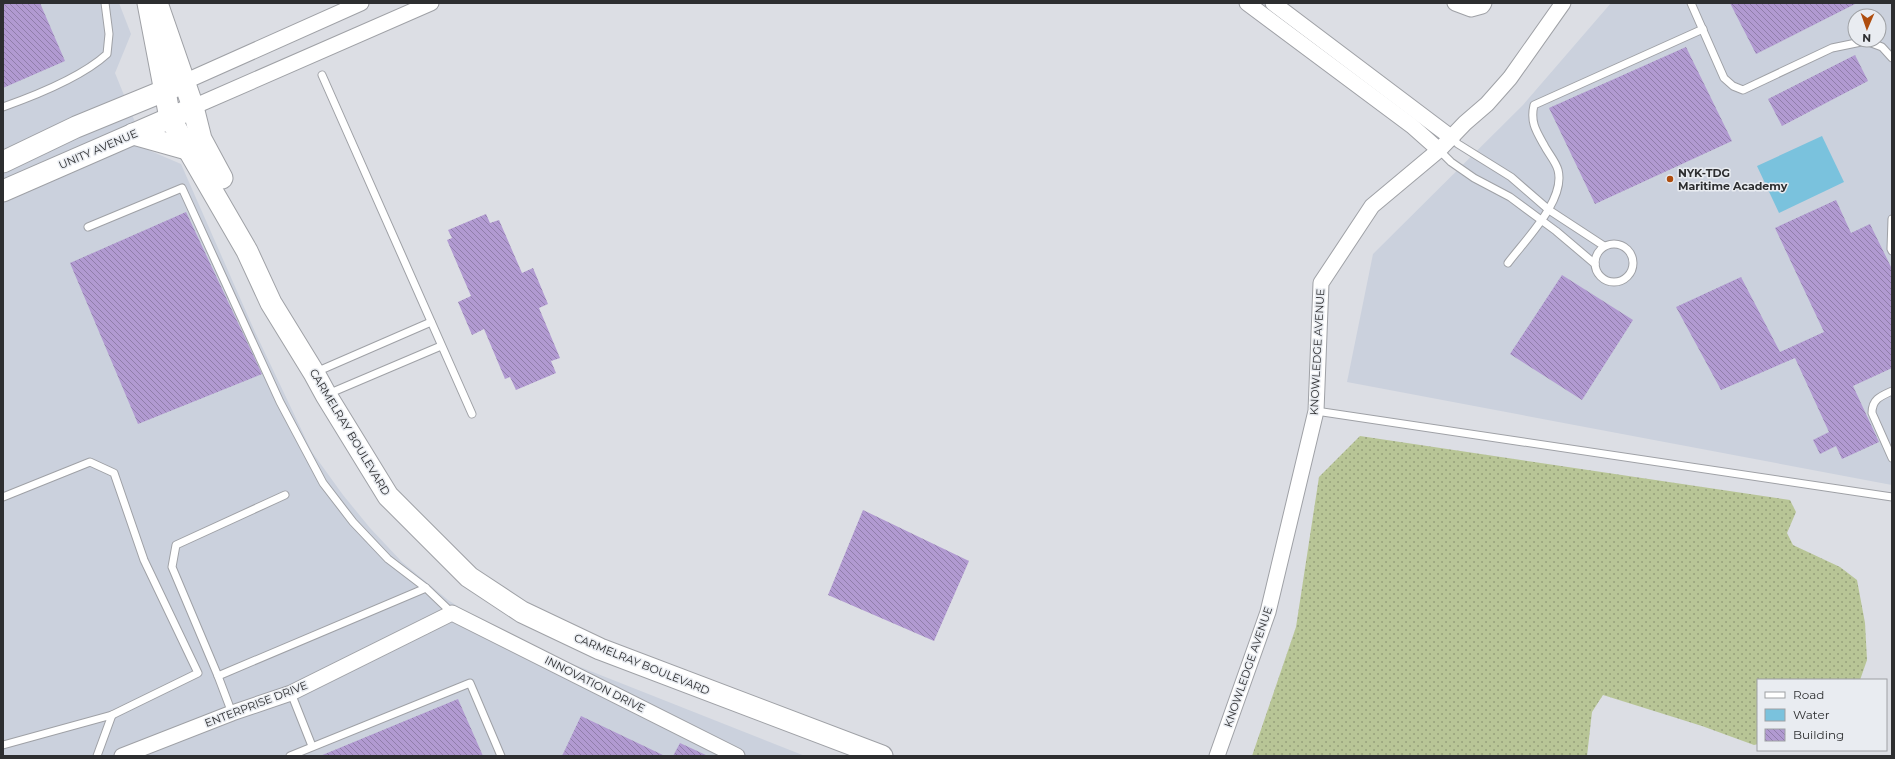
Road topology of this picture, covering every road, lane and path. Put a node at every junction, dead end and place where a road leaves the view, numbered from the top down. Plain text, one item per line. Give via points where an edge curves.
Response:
1 (105, 3) edge
2 (148, 3) edge
3 (157, 3) edge
4 (362, 3) edge
5 (431, 3) edge
6 (1247, 3) edge
7 (1272, 3) edge
8 (1455, 3) edge
9 (1484, 3) edge
10 (1563, 3) edge
11 (1692, 3) edge
12 (1703, 29) junction
13 (1892, 58) edge
14 (322, 75) dead end
15 (184, 82) junction
16 (165, 91) junction
17 (3, 107) edge
18 (193, 107) junction
19 (170, 118) junction
20 (133, 134) junction
21 (1452, 138) junction
22 (190, 150) junction
23 (1439, 150) junction
24 (3, 162) edge
25 (3, 191) edge
26 (1549, 210) junction
27 (1892, 219) edge
28 (1541, 220) junction
29 (88, 227) dead end
30 (1604, 246) junction
31 (247, 250) junction
32 (1892, 251) edge
33 (1508, 263) dead end
34 (1595, 264) junction
35 (431, 322) junction
36 (442, 346) junction
37 (314, 373) junction
38 (1892, 390) edge
39 (326, 395) junction
40 (1316, 410) junction
41 (472, 414) dead end
42 (1892, 458) edge
43 (285, 495) dead end
44 (3, 497) edge
45 (1892, 497) edge
46 (426, 588) junction
47 (452, 613) junction
48 (218, 676) junction
49 (291, 693) junction
50 (232, 713) junction
51 (112, 715) junction
52 (3, 745) edge
53 (312, 746) junction
54 (97, 756) edge
55 (122, 756) edge
56 (290, 756) edge
57 (501, 756) edge
58 (737, 756) edge
59 (882, 756) edge
60 (1218, 756) edge

1 - 17 lane via 109,34 107,54 95,64 32,96
2 - 16 street, CARMELRAY BOULEVARD
3 - 15 street, CARMELRAY BOULEVARD
4 - 15 street
5 - 18 street
6 - 23 street via 1412,126
7 - 21 street
8 - 9 street via 1471,9
10 - 21 street, KNOWLEDGE AVENUE via 1510,78 1488,104
11 - 12 lane
12 - 13 lane via 1724,78 1743,90 1832,48 1866,41 1882,47
12 - 26 lane via 1534,105 1532,117 1536,130 1558,170 1558,186
14 - 35 lane
15 - 16 street
15 - 18 street, CARMELRAY BOULEVARD
16 - 19 street, CARMELRAY BOULEVARD
16 - 24 street via 76,127
18 - 19 street, UNITY AVENUE
18 - 31 street, CARMELRAY BOULEVARD via 201,139 232,198
19 - 20 street, UNITY AVENUE
19 - 22 street, CARMELRAY BOULEVARD
20 - 22 street
20 - 25 street, UNITY AVENUE
21 - 23 street, KNOWLEDGE AVENUE
21 - 26 lane via 1511,177
22 - 31 street, CARMELRAY BOULEVARD
23 - 28 lane via 1474,178 1510,197
23 - 40 street, KNOWLEDGE AVENUE via 1372,206 1321,283
26 - 28 lane
26 - 30 lane
27 - 32 lane
28 - 33 lane
28 - 34 lane
29 - 46 lane via 182,188 280,402 323,483 353,522 388,559
30 - 34 lane via 1597,254
30 - 34 lane via 1617,244 1629,250 1633,262 1632,269 1624,279 1612,282 1600,276
31 - 37 street, CARMELRAY BOULEVARD via 271,304
35 - 36 lane
35 - 37 lane
36 - 39 lane
36 - 41 lane
37 - 39 street, CARMELRAY BOULEVARD
38 - 42 lane via 1879,396 1872,406 1872,413
39 - 59 street, CARMELRAY BOULEVARD via 388,496 469,576 522,612 600,649
40 - 45 lane
40 - 60 street, KNOWLEDGE AVENUE via 1268,612
43 - 48 lane via 176,545 172,567
44 - 51 lane via 90,462 114,473 144,560 198,673
46 - 47 lane
46 - 48 lane
47 - 49 street, ENTERPRISE DRIVE
47 - 58 street, INNOVATION DRIVE
48 - 50 lane
49 - 50 street, ENTERPRISE DRIVE
49 - 53 lane
50 - 55 street, ENTERPRISE DRIVE
51 - 52 lane
51 - 54 lane
53 - 56 lane
53 - 57 lane via 470,683

